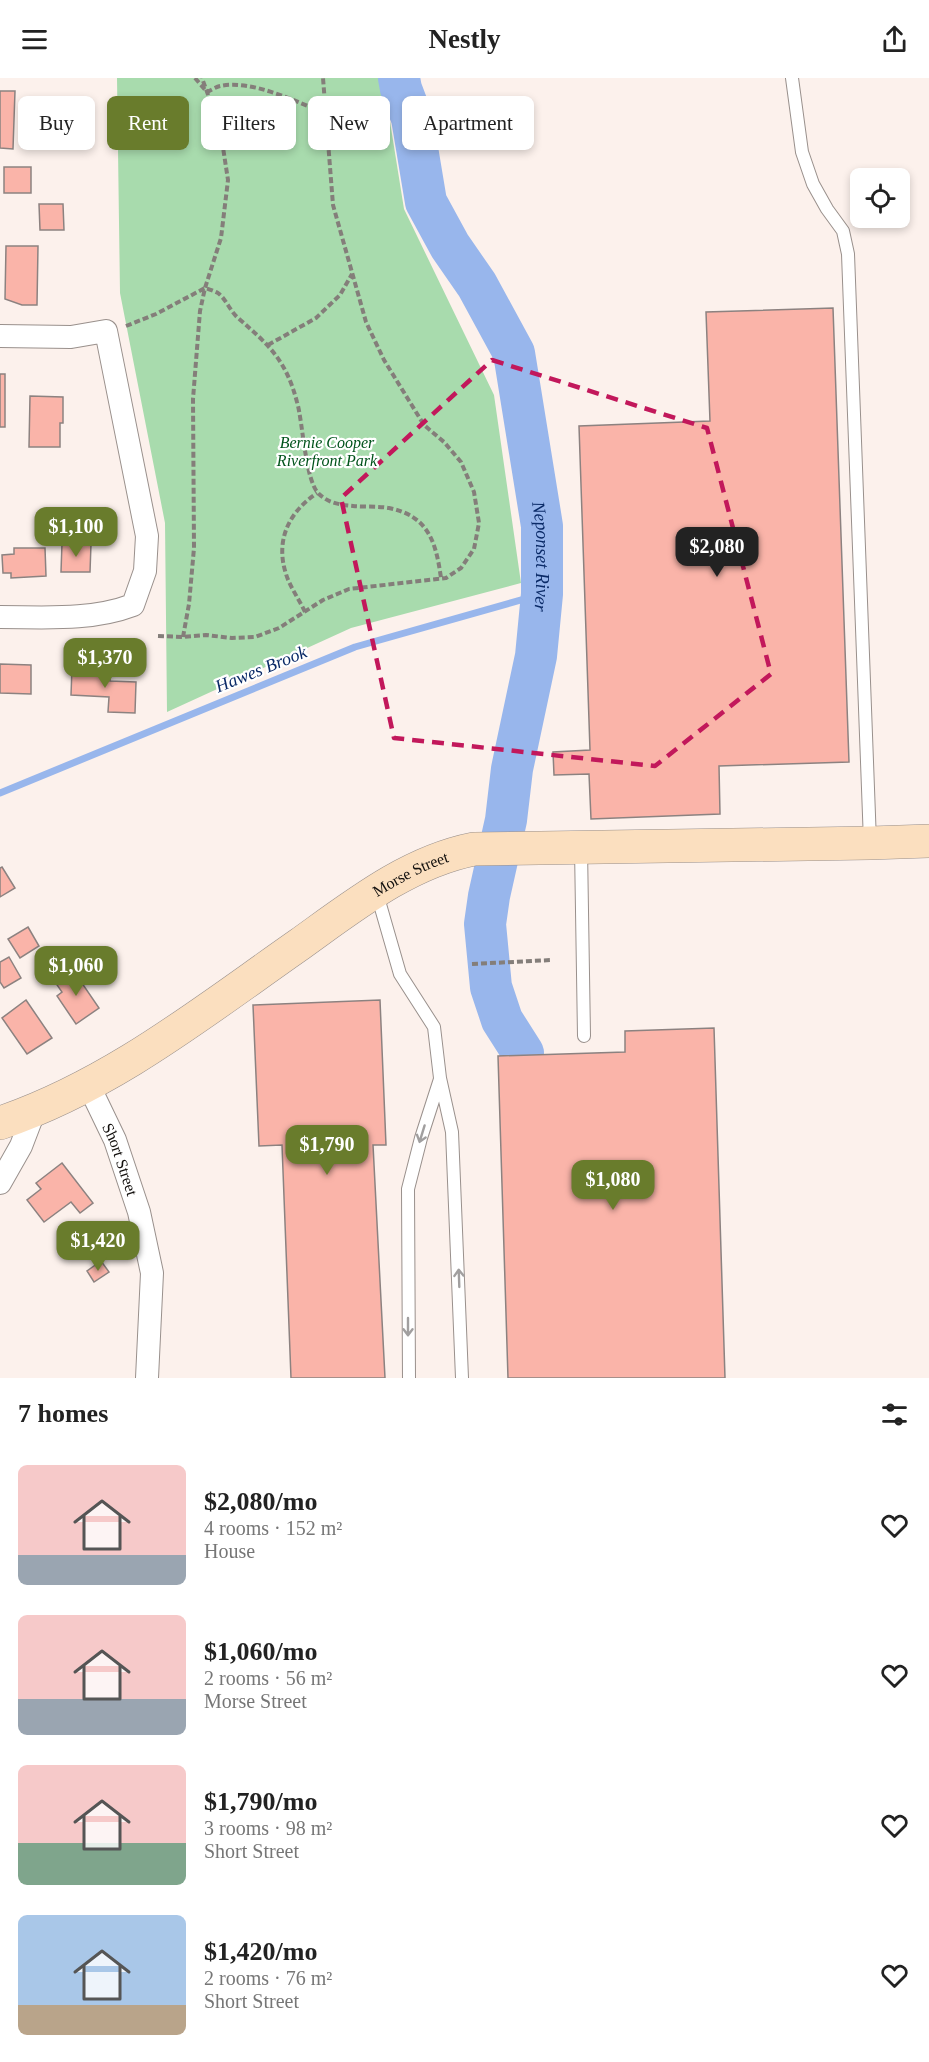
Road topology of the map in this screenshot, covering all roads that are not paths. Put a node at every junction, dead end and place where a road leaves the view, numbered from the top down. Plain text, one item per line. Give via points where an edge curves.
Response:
1 (792, 78) edge
2 (0, 336) edge
3 (0, 617) edge
4 (929, 841) edge
5 (870, 843) junction
6 (581, 847) junction
7 (376, 890) junction
8 (584, 1036) dead end
9 (440, 1078) junction
10 (89, 1086) junction
11 (34, 1112) junction
12 (0, 1123) edge
13 (0, 1183) edge
14 (147, 1378) edge
15 (409, 1378) edge
16 (462, 1378) edge

1 - 5 lane via 802,152 813,184 843,231 848,254
2 - 3 street via 70,337 106,332 147,536 145,571 133,605 113,612 68,617
4 - 5 street, Morse Street
5 - 6 street, Morse Street
6 - 7 street, Morse Street via 452,853
6 - 8 lane
7 - 9 lane via 400,974 434,1027
7 - 10 street, Morse Street via 143,1054
9 -> 15 lane via 408,1189
16 -> 9 lane via 452,1132
10 - 11 street, Morse Street
10 - 14 street, Short Street via 115,1140 139,1212 152,1273
11 - 12 street
11 - 13 street

